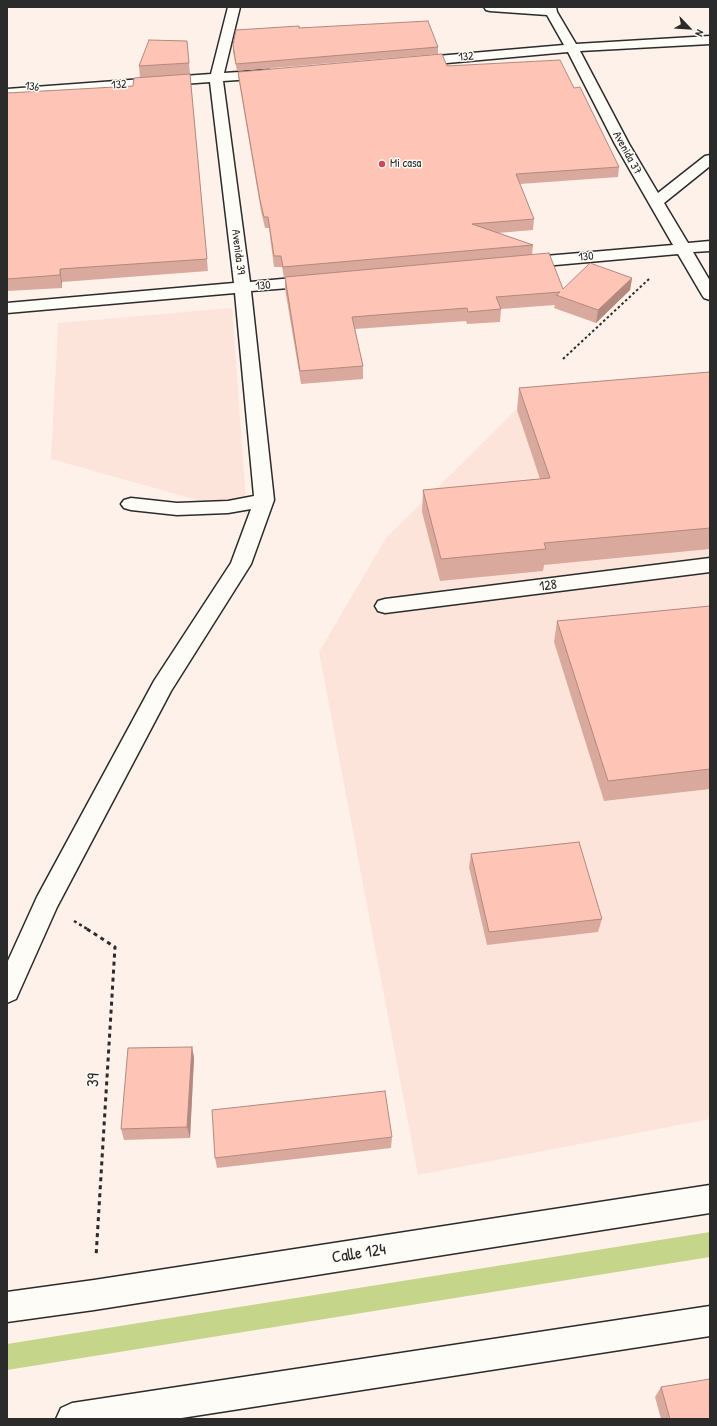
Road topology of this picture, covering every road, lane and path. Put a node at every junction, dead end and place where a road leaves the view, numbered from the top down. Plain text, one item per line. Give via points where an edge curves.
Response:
1 (234, 7) edge
2 (490, 7) edge
3 (551, 9) edge
4 (710, 40) edge
5 (572, 48) junction
6 (398, 63) edge
7 (279, 73) edge
8 (216, 79) junction
9 (7, 84) edge
10 (56, 90) junction
11 (7, 93) edge
12 (710, 159) edge
13 (655, 203) junction
14 (710, 246) edge
15 (683, 248) junction
16 (510, 264) edge
17 (330, 280) edge
18 (243, 288) junction
19 (710, 295) edge
20 (7, 308) edge
21 (563, 358) dead end
22 (264, 500) junction
23 (131, 504) dead end
24 (710, 565) edge
25 (385, 606) dead end
26 (46, 904) junction
27 (7, 991) edge
28 (710, 1199) edge
29 (94, 1295) junction
30 (7, 1307) edge
31 (710, 1321) edge
32 (72, 1419) edge

1 - 8 street, Avenida 39
2 - 3 street
3 - 5 street, Avenida 37
4 - 5 street, 132
5 - 6 street, 132
5 - 13 street, Avenida 37
7 - 8 street, 132
8 - 10 street, 132
8 - 18 street, Avenida 39
9 - 10 street, 136
10 - 11 street, 132
12 - 13 street
13 - 15 street, Avenida 37
14 - 15 street, 130
15 - 16 street, 130
15 - 19 street, Avenida 37
15 - 21 path
17 - 18 street, 130
18 - 20 street, 130
18 - 22 street, Avenida 39
22 - 23 street via 228,507 177,509
22 - 26 street via 241,564 162,687
24 - 25 street, 128
26 - 27 street
26 - 29 path, 39 via 116,947
28 - 29 street, Calle 124
29 - 30 street, Calle 124
31 - 32 street

